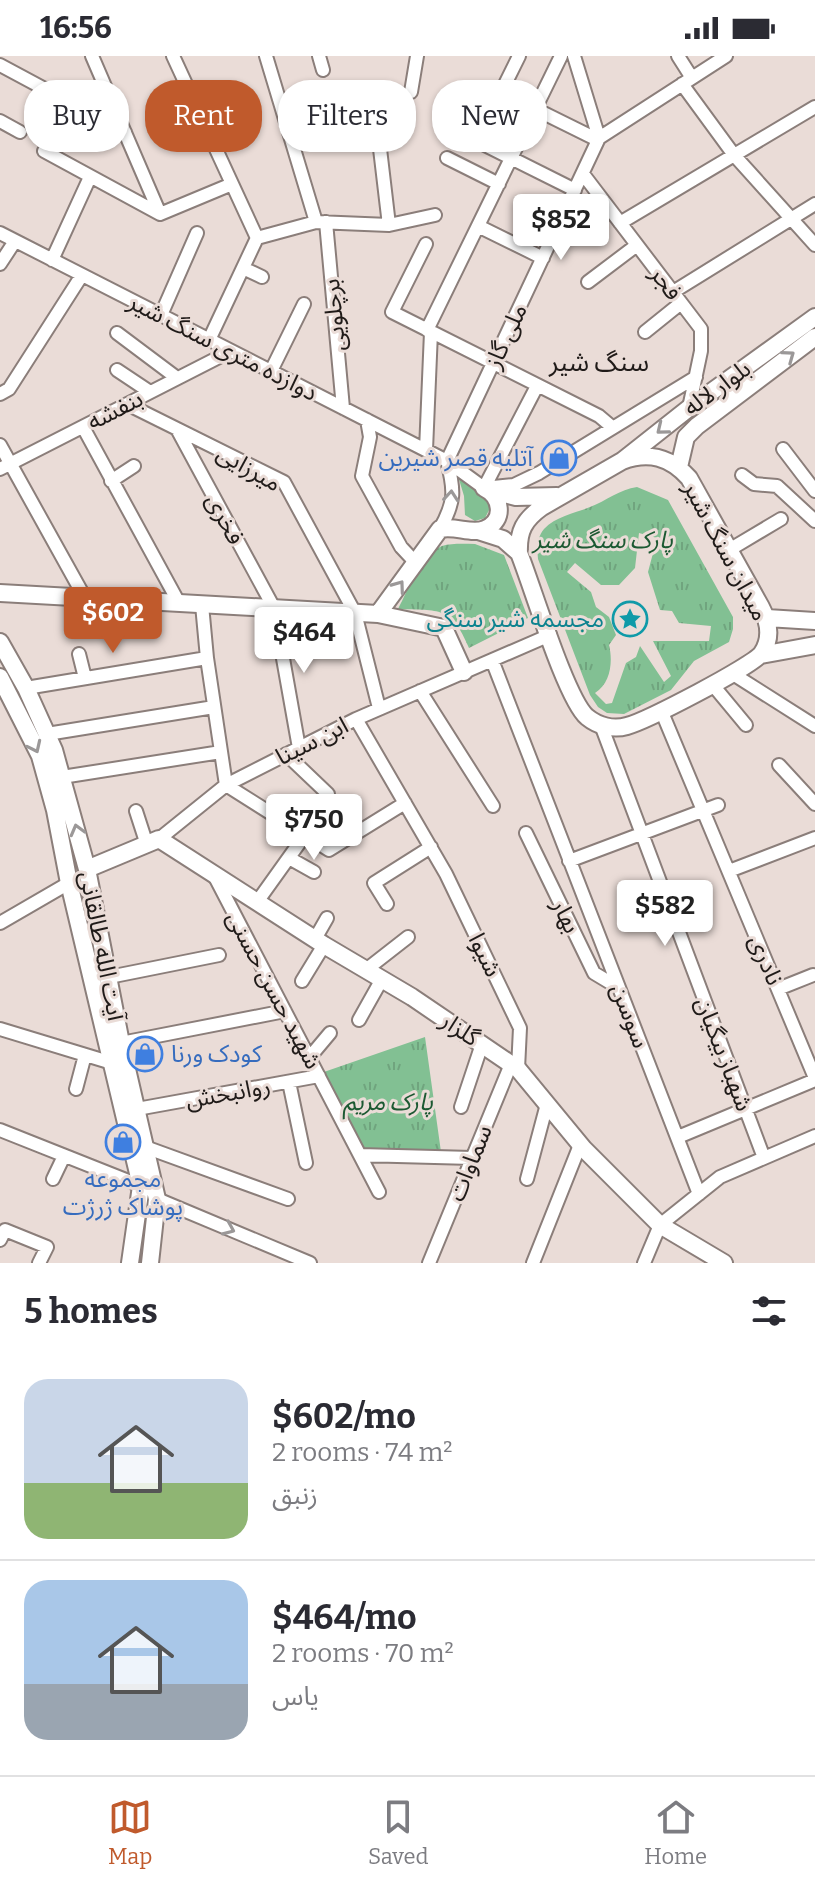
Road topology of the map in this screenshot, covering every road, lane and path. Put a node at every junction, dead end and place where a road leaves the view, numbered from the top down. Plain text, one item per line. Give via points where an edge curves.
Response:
1 (92, 56) edge
2 (173, 56) edge
3 (266, 56) edge
4 (319, 56) edge
5 (417, 56) edge
6 (519, 56) edge
7 (561, 56) edge
8 (574, 56) edge
9 (678, 56) edge
10 (726, 56) edge
11 (0, 65) edge
12 (323, 70) dead end
13 (28, 80) edge
14 (102, 80) edge
15 (413, 80) edge
16 (507, 80) edge
17 (687, 81) junction
18 (547, 85) edge
19 (815, 107) edge
20 (547, 115) edge
21 (0, 121) edge
22 (20, 132) dead end
23 (599, 139) junction
24 (129, 141) edge
25 (46, 152) edge
26 (380, 152) edge
27 (499, 152) edge
28 (514, 152) edge
29 (734, 155) junction
30 (447, 158) dead end
31 (511, 158) junction
32 (583, 174) junction
33 (90, 177) junction
34 (232, 184) junction
35 (499, 184) junction
36 (575, 190) junction
37 (815, 204) edge
38 (160, 214) junction
39 (435, 215) dead end
40 (791, 219) junction
41 (321, 222) junction
42 (620, 223) junction
43 (389, 225) junction
44 (478, 226) junction
45 (0, 233) edge
46 (197, 233) dead end
47 (257, 238) junction
48 (15, 241) junction
49 (426, 244) dead end
50 (637, 245) junction
51 (815, 245) edge
52 (543, 258) junction
53 (52, 260) junction
54 (0, 264) edge
55 (243, 268) junction
56 (82, 275) junction
57 (262, 277) dead end
58 (588, 282) dead end
59 (673, 292) junction
60 (681, 303) junction
61 (304, 304) dead end
62 (161, 315) junction
63 (815, 317) edge
64 (429, 331) junction
65 (645, 332) dead end
66 (117, 333) dead end
67 (815, 337) edge
68 (209, 340) junction
69 (231, 351) junction
70 (492, 364) junction
71 (117, 370) dead end
72 (271, 371) junction
73 (696, 377) junction
74 (177, 378) junction
75 (537, 386) junction
76 (150, 392) junction
77 (0, 394) edge
78 (127, 404) junction
79 (343, 408) junction
80 (689, 408) junction
81 (367, 420) junction
82 (83, 427) junction
83 (612, 427) junction
84 (177, 429) junction
85 (686, 437) junction
86 (0, 445) edge
87 (783, 449) dead end
88 (426, 450) junction
89 (447, 461) junction
90 (622, 461) junction
91 (5, 466) edge
92 (134, 466) dead end
93 (679, 467) junction
94 (742, 475) dead end
95 (111, 481) junction
96 (484, 488) junction
97 (815, 491) edge
98 (562, 496) junction
99 (781, 519) dead end
100 (815, 521) edge
101 (440, 529) junction
102 (477, 531) junction
103 (729, 550) junction
104 (519, 553) junction
105 (415, 562) junction
106 (0, 593) edge
107 (85, 598) junction
108 (179, 603) junction
109 (202, 605) junction
110 (274, 608) junction
111 (355, 613) junction
112 (378, 614) junction
113 (767, 618) junction
114 (794, 620) junction
115 (815, 621) edge
116 (550, 635) junction
117 (815, 645) edge
118 (1, 648) edge
119 (794, 649) junction
120 (79, 654) dead end
121 (761, 655) junction
122 (207, 658) junction
123 (492, 660) junction
124 (464, 672) junction
125 (733, 674) junction
126 (0, 677) edge
127 (85, 678) junction
128 (712, 684) junction
129 (26, 688) junction
130 (420, 691) junction
131 (214, 707) junction
132 (379, 708) junction
133 (661, 710) junction
134 (356, 719) junction
135 (601, 725) junction
136 (746, 725) dead end
137 (815, 726) edge
138 (47, 734) junction
139 (299, 748) junction
140 (221, 752) junction
141 (286, 754) junction
142 (779, 765) dead end
143 (62, 777) junction
144 (226, 785) junction
145 (328, 794) dead end
146 (405, 803) junction
147 (815, 804) edge
148 (718, 805) dead end
149 (493, 806) dead end
150 (136, 811) dead end
151 (703, 811) junction
152 (526, 833) dead end
153 (642, 834) junction
154 (305, 835) junction
155 (153, 842) junction
156 (813, 843) edge
157 (431, 847) junction
158 (289, 858) junction
159 (569, 861) junction
160 (87, 869) junction
161 (729, 871) junction
162 (314, 872) dead end
163 (213, 874) junction
164 (69, 883) junction
165 (257, 902) junction
166 (387, 904) dead end
167 (327, 918) dead end
168 (0, 923) edge
169 (408, 937) dead end
170 (320, 942) junction
171 (219, 955) dead end
172 (367, 969) junction
173 (813, 975) edge
174 (109, 977) junction
175 (382, 979) junction
176 (302, 981) dead end
177 (619, 988) junction
178 (778, 989) junction
179 (285, 1011) junction
180 (359, 1020) dead end
181 (109, 1022) junction
182 (0, 1029) edge
183 (330, 1033) dead end
184 (121, 1043) junction
185 (482, 1044) junction
186 (85, 1055) junction
187 (309, 1058) junction
188 (112, 1063) junction
189 (515, 1066) junction
190 (319, 1076) junction
191 (815, 1079) edge
192 (289, 1082) junction
193 (76, 1089) dead end
194 (547, 1104) junction
195 (461, 1107) dead end
196 (137, 1109) junction
197 (745, 1110) junction
198 (3, 1131) edge
199 (815, 1136) edge
200 (678, 1137) junction
201 (580, 1145) junction
202 (0, 1146) edge
203 (145, 1147) junction
204 (360, 1155) junction
205 (64, 1156) junction
206 (472, 1158) junction
207 (764, 1158) junction
208 (306, 1163) dead end
209 (53, 1179) dead end
210 (527, 1179) dead end
211 (141, 1186) junction
212 (379, 1192) dead end
213 (699, 1194) junction
214 (157, 1199) junction
215 (288, 1199) dead end
216 (660, 1225) junction
217 (0, 1240) edge
218 (39, 1263) edge
219 (130, 1263) edge
220 (150, 1263) edge
221 (310, 1263) edge
222 (429, 1263) edge
223 (533, 1263) edge
224 (644, 1263) edge
225 (724, 1263) edge

1 - 14 street
2 - 34 street
3 - 41 street, برچلویی
4 - 12 street
5 - 15 street
6 - 16 street
7 - 18 street
8 - 23 street
9 - 17 street
10 - 17 street
11 - 13 street
17 - 23 street
17 - 29 street
19 - 29 street
20 - 23 street
21 - 22 street
23 - 32 street, ملی گاز
24 - 38 street
25 - 33 street
26 - 43 street
27 - 31 street
28 - 31 street
29 - 40 street
29 - 42 street
30 - 35 street
31 - 35 street
31 - 36 street
32 - 36 street, ملی گاز
32 - 42 street, فجر
33 - 38 street
33 - 53 street
34 - 38 street
34 - 47 street
35 - 44 street
36 - 52 street, ملی گاز
37 - 40 street
39 - 43 street
40 - 51 street
40 - 59 street
41 - 43 street
41 - 47 street
41 - 79 street, برچلویی
42 - 50 street, فجر
44 - 52 street
44 - 64 street
45 - 48 street, دوازده متری سنگ شیر
46 - 62 street
47 - 55 street
48 - 53 street, دوازده متری سنگ شیر
48 - 54 street
49 - 64 street via 392,312
50 - 58 street
50 - 59 street, فجر
52 - 70 street, ملی گاز
53 - 56 street, دوازده متری سنگ شیر
55 - 57 street
55 - 68 street
56 - 62 street, دوازده متری سنگ شیر
56 - 77 street via 9,389
59 - 60 street, فجر
60 - 65 street
60 - 73 street, فجر via 701,329
61 - 72 street
62 - 68 street, دوازده متری سنگ شیر
63 - 80 main road, بلوار لاله
64 - 70 street
64 - 88 street
66 - 74 street
85 -> 67 main road, بلوار لاله
68 - 69 street, دوازده متری سنگ شیر
69 - 72 street, دوازده متری سنگ شیر
69 - 74 street, بنفشه
70 - 75 street
70 - 89 street, ملی گاز
71 - 76 street
72 - 79 street, دوازده متری سنگ شیر
73 - 80 street, فجر
73 - 83 street
74 - 76 street, بنفشه
75 - 83 street
75 - 96 street
76 - 78 street, بنفشه
78 - 82 street, بنفشه
78 - 84 street, میرزایی
79 - 81 street, دوازده متری سنگ شیر
80 - 85 main road
80 -> 90 main road, بلوار لاله
81 - 88 street, دوازده متری سنگ شیر
81 - 105 street via 370,437 362,476 401,547
82 - 91 street, بنفشه
82 - 95 street
83 - 96 street via 514,485
84 - 110 street, فخری
84 - 111 street, میرزایی via 284,482
85 - 93 main road, بلوار لاله
86 - 91 street
87 - 97 street
88 - 89 street, دوازده متری سنگ شیر
89 - 96 street, دوازده متری سنگ شیر
101 -> 89 street via 452,503
90 - 93 main road, میدان سنگ شیر via 651,455
90 - 98 main road, میدان سنگ شیر
91 - 107 street
92 - 95 street
93 - 103 main road, میدان سنگ شیر
94 - 100 street via 754,484 777,486
95 - 108 street
96 - 98 main road via 516,497
96 - 102 main road via 495,496 499,509 495,522
98 - 104 main road, میدان سنگ شیر via 531,515 523,526
99 - 103 street
101 - 102 main road
101 - 105 main road
102 - 104 main road via 503,539
103 - 113 main road, میدان سنگ شیر
104 - 116 main road
112 -> 105 main road
106 - 107 main road
107 - 108 main road
108 - 109 main road
109 - 110 main road
109 - 122 street
110 - 111 main road
110 - 139 street, فخری
111 - 112 main road
111 - 132 street, میرزایی
112 - 124 main road via 444,628
113 - 114 main road
113 - 121 main road, میدان سنگ شیر via 767,644
114 - 115 main road
114 - 119 main road via 785,634
116 - 123 street, ابن سینا
116 - 135 main road via 573,698 589,719
117 - 119 main road
118 - 129 main road, آیت الله طالقانی
119 - 121 main road
120 - 127 street
121 - 125 main road, میدان سنگ شیر
122 - 127 street
122 - 131 street
123 - 124 street, ابن سینا
123 - 159 street, سوسن
124 - 130 street, ابن سینا
125 - 128 main road, میدان سنگ شیر
125 - 137 street
126 -> 164 main road, آیت الله طالقانی via 40,756
127 - 129 street
128 - 133 main road, میدان سنگ شیر
128 - 136 street
129 - 138 main road, آیت الله طالقانی
130 - 132 street, ابن سینا
130 - 149 street
131 - 138 street
131 - 140 street
132 - 134 street, ابن سینا
133 - 135 main road, میدان سنگ شیر via 627,726
133 - 151 street, نادری
134 - 139 street, ابن سینا
134 - 146 street, شیوا
135 - 153 street, شهباز بیگیان
138 - 143 main road, آیت الله طالقانی
139 - 141 street, ابن سینا
140 - 143 street
140 - 144 street
141 - 144 street, ابن سینا
141 - 145 street
142 - 147 street
160 -> 143 main road, آیت الله طالقانی
144 - 154 street
144 - 155 street, ابن سینا
146 - 154 street via 329,850
146 - 157 street, شیوا
148 - 151 street
150 - 155 street
151 - 153 street
151 - 161 street, نادری
152 - 177 street, بهار via 594,973
153 - 159 street
153 - 197 street, شهباز بیگیان
154 - 158 street
155 - 160 main road, ابن سینا
155 - 163 main road, گلزار
156 - 161 street
157 - 166 street via 374,883
157 - 189 street, شیوا via 520,1028
158 - 162 street
158 - 165 street
159 - 177 street, سوسن
160 - 174 main road, آیت الله طالقانی
161 - 178 street, نادری
163 - 165 main road, گلزار
163 - 179 street, شهید حسن حسنی
164 - 168 street
164 - 181 main road, آیت الله طالقانی
165 - 170 main road, گلزار
167 - 170 street
169 - 172 street
170 - 172 main road, گلزار
170 - 176 street
171 - 174 street
172 - 175 main road, گلزار
173 - 178 street
174 - 181 main road, آیت الله طالقانی
175 - 180 street
175 - 185 main road, گلزار
177 - 200 street, سوسن
178 - 191 street, نادری
179 - 184 street
179 - 187 street, شهید حسن حسنی
181 - 184 main road, آیت الله طالقانی
181 - 188 main road, آیت الله طالقانی
182 - 186 street
183 - 187 street
184 - 196 main road, آیت الله طالقانی
185 - 189 main road, گلزار
185 - 195 street
186 - 188 street
186 - 193 street
187 - 190 street, شهید حسن حسنی
188 - 211 main road, آیت الله طالقانی
189 - 194 main road, گلزار
189 - 206 street, سماوات
190 - 192 street, روانبخش
190 - 204 street, شهید حسن حسنی
191 - 197 street
192 - 196 street, روانبخش
192 - 208 street
194 - 201 main road, گلزار
194 - 210 street
196 - 203 main road, آیت الله طالقانی
197 - 200 street
197 - 207 street, شهباز بیگیان
198 - 202 street
198 - 205 street
199 - 207 street
200 - 213 street, سوسن
201 - 216 main road, گلزار
201 - 223 street
203 - 214 main road, آیت الله طالقانی
203 - 215 street
204 - 206 street
204 - 212 street, شهید حسن حسنی
205 - 209 street
205 - 211 street
206 - 222 street, سماوات
207 - 213 street via 720,1177
211 - 219 main road, آیت الله طالقانی
213 - 216 street
214 - 220 main road, آیت الله طالقانی
214 -> 221 street
216 - 224 street
216 - 225 main road, گلزار
217 - 218 street via 5,1230 47,1247

